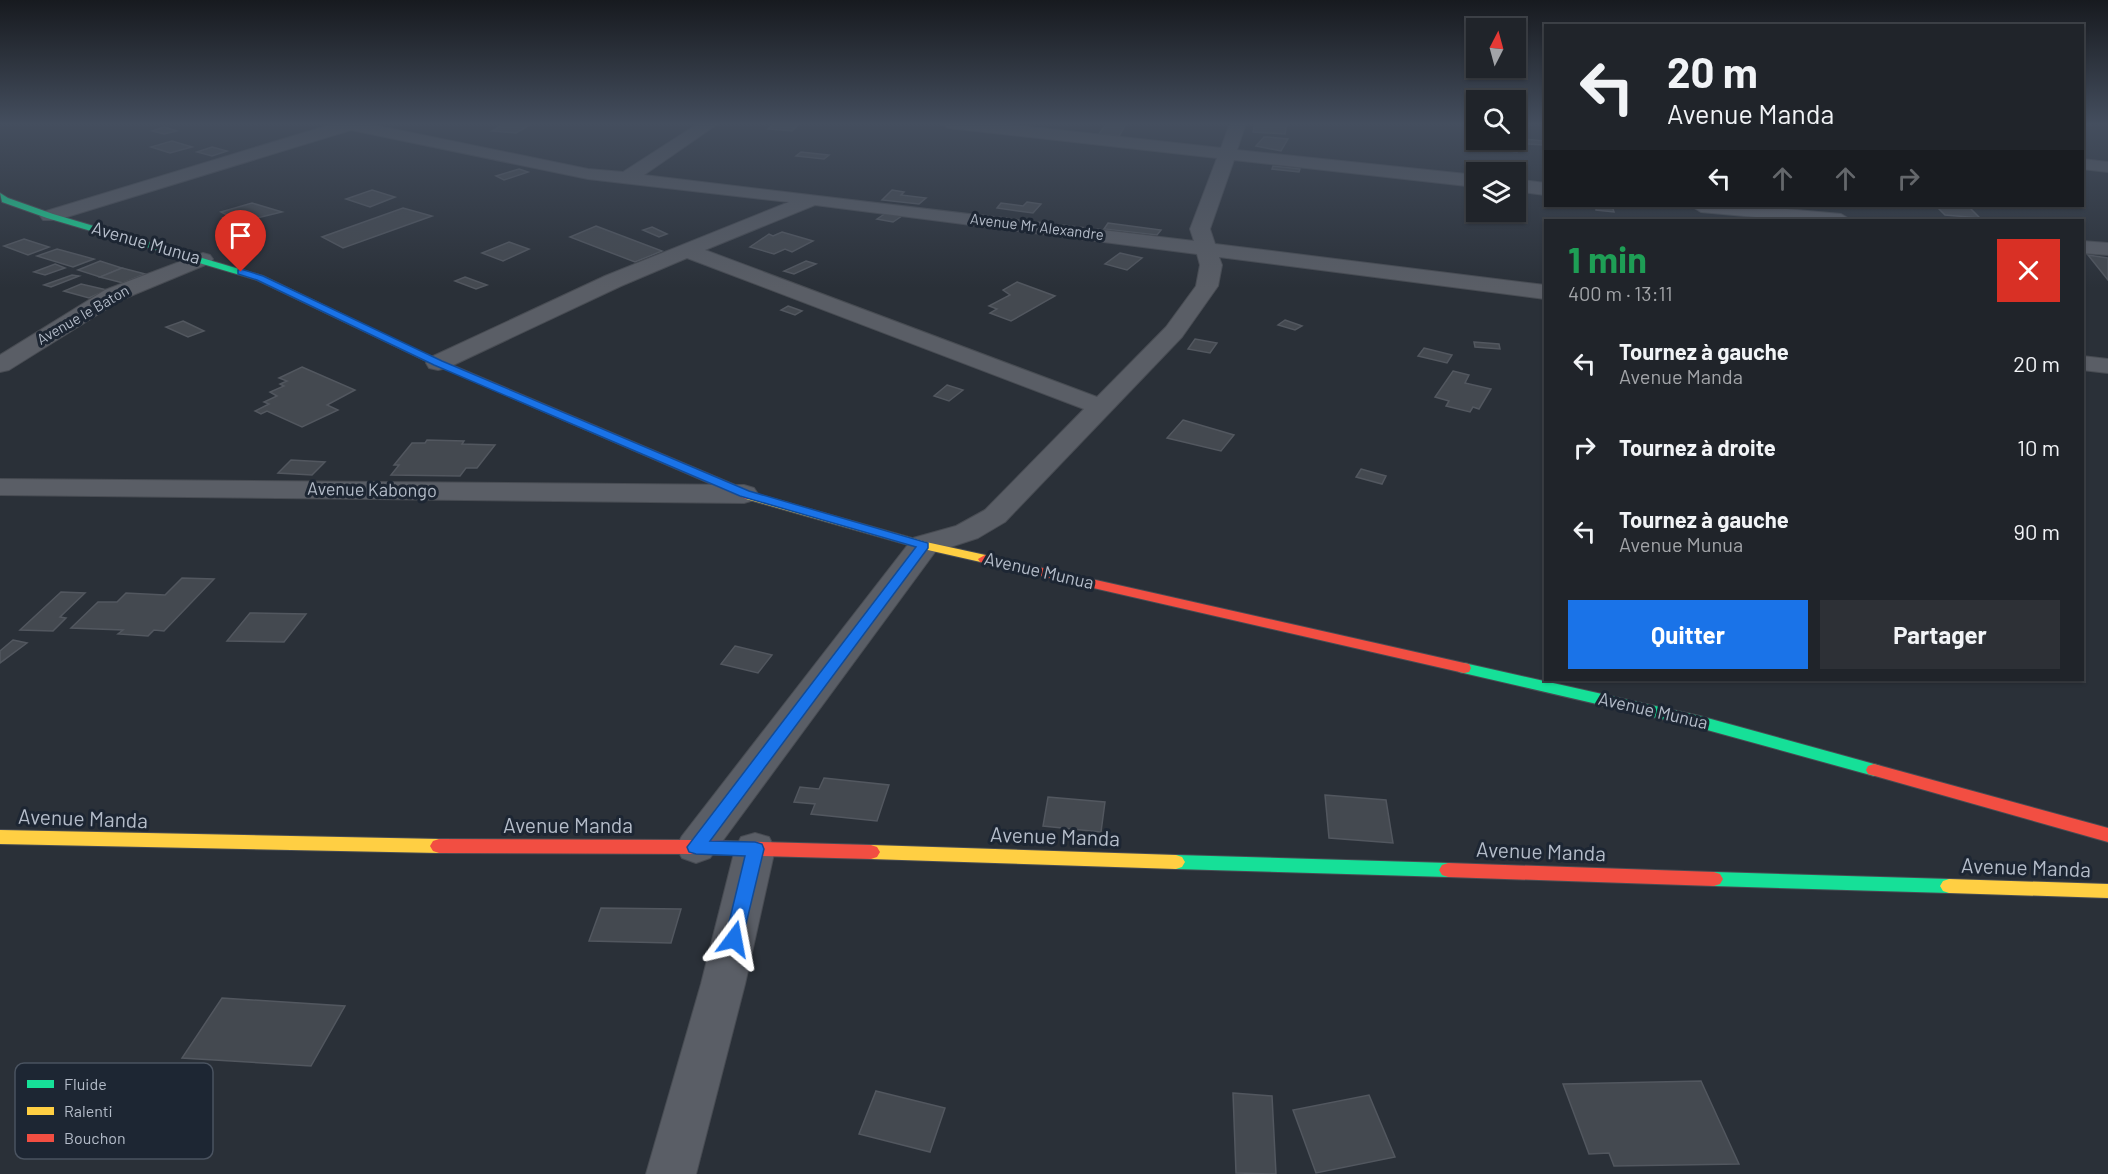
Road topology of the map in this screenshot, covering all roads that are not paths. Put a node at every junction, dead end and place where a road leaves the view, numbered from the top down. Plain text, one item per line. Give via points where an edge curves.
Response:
1 (174, 178) edge
2 (627, 178) edge
3 (1219, 178) edge
4 (1446, 178) edge
5 (1466, 180) edge
6 (1526, 186) edge
7 (1544, 189) edge
8 (2, 198) edge
9 (812, 199) junction
10 (1715, 207) edge
11 (1811, 214) edge
12 (50, 216) junction
13 (1836, 219) edge
14 (2084, 246) edge
15 (1208, 249) junction
16 (2108, 249) edge
17 (687, 251) junction
18 (204, 260) junction
19 (1544, 292) edge
20 (438, 363) junction
21 (2084, 363) edge
22 (0, 364) edge
23 (2108, 366) edge
24 (1101, 407) junction
25 (0, 487) edge
26 (744, 494) junction
27 (924, 545) junction
28 (2108, 835) edge
29 (0, 837) edge
30 (696, 847) junction
31 (755, 849) junction
32 (2108, 891) edge
33 (671, 1174) edge

1 - 12 street
2 - 9 street, Avenue Mr Alexandre
3 - 15 street via 1200,229
4 - 5 street
6 - 7 street
8 - 12 main road, Avenue Munua
9 - 15 street, Avenue Mr Alexandre
9 - 17 street
10 - 11 street
11 - 13 street
12 - 18 main road, Avenue Munua
14 - 16 street
15 - 19 street, Avenue Mr Alexandre
15 - 24 street via 1208,286 1200,299 1174,332
17 - 20 street
17 - 24 street
18 - 20 main road, Avenue Munua via 260,278
18 - 22 street, Avenue le Baton via 113,295
20 - 26 main road, Avenue Munua
21 - 23 street
24 - 27 street via 995,516 967,532
25 - 26 street, Avenue Kabongo
26 - 27 main road, Avenue Munua
27 - 28 main road, Avenue Munua via 1700,722
27 - 30 street
29 - 30 main road, Avenue Manda via 251,844
30 - 31 main road, Avenue Manda
31 - 32 main road, Avenue Manda
31 - 33 street

